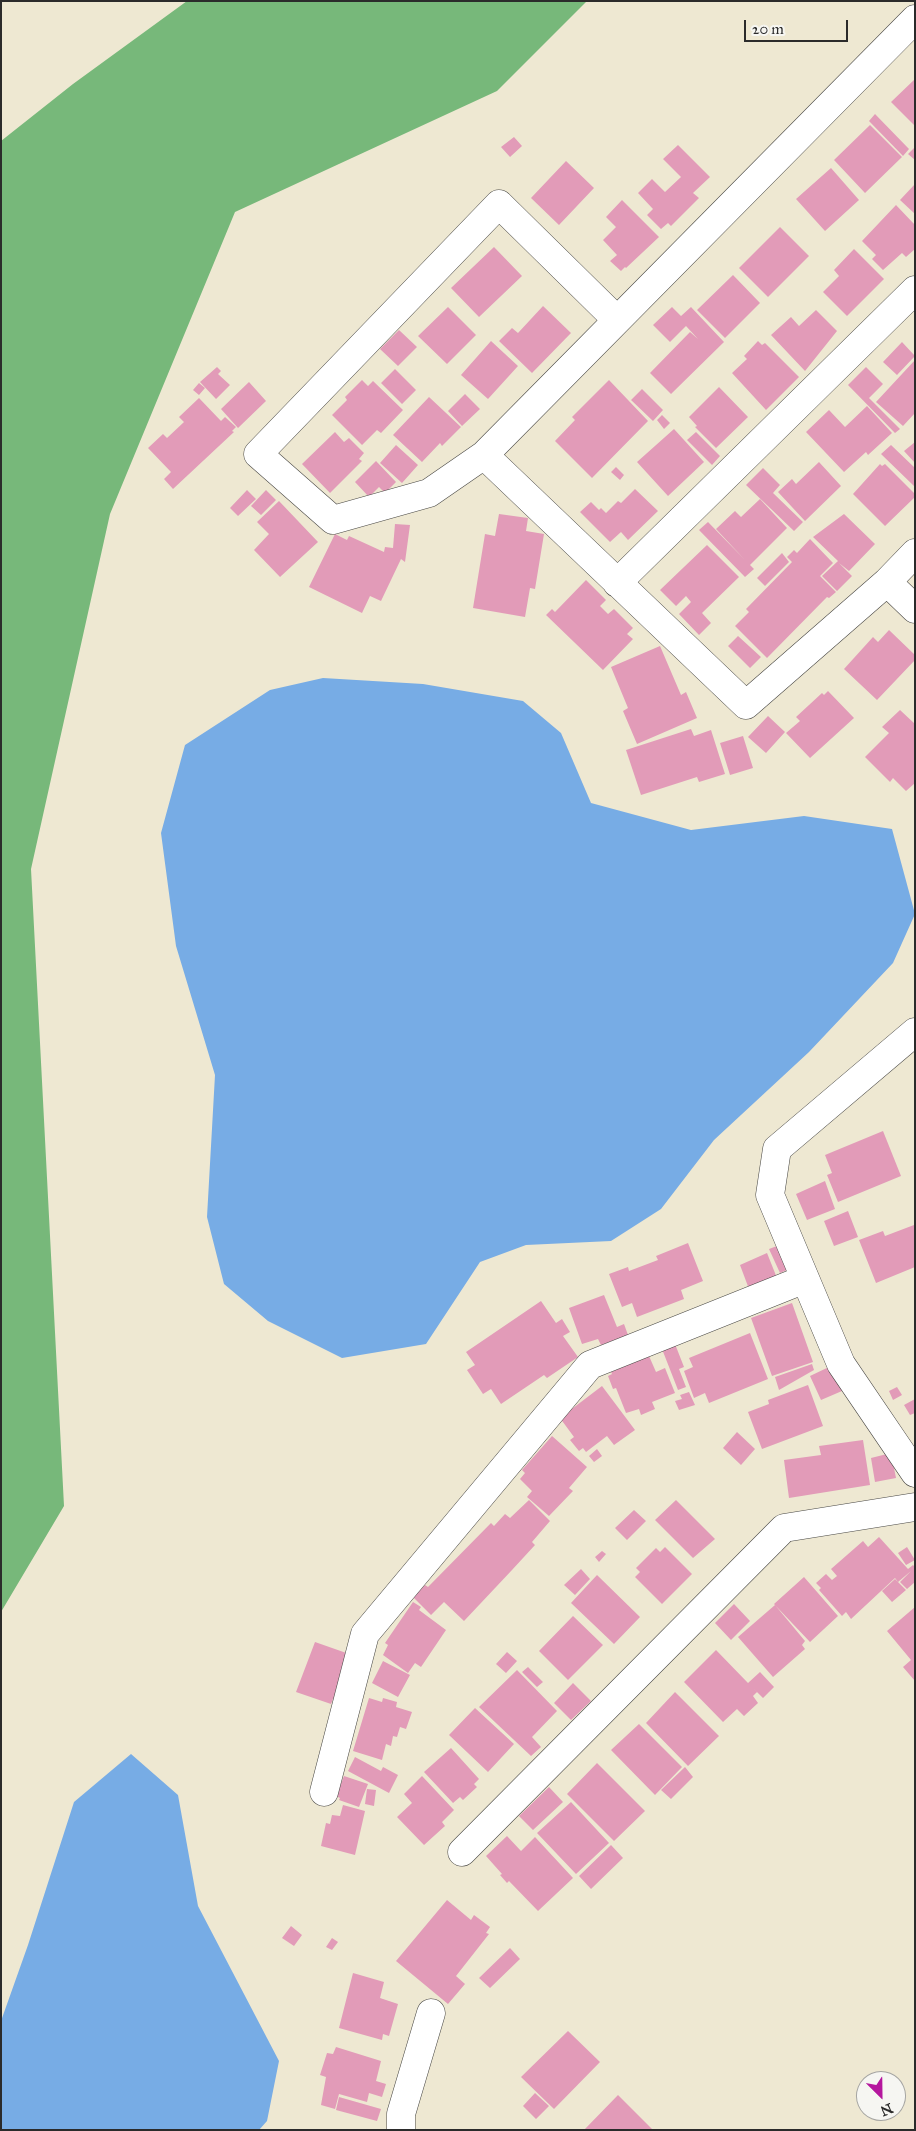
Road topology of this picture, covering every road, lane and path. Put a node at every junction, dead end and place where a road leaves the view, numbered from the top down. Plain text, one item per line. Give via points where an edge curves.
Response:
1 (915, 19) edge
2 (915, 290) edge
3 (617, 320) junction
4 (484, 455) junction
5 (915, 553) edge
6 (887, 582) junction
7 (617, 583) junction
8 (915, 609) edge
9 (915, 1032) edge
10 (805, 1279) junction
11 (915, 1473) edge
12 (915, 1507) edge
13 (324, 1792) dead end
14 (462, 1852) dead end
15 (431, 2013) dead end
16 (401, 2130) edge

1 - 3 street
2 - 7 street
3 - 4 street
3 - 4 street via 499,204 258,454 333,520 429,494
4 - 7 street
5 - 6 street
6 - 7 street via 746,705
6 - 8 street
9 - 10 street via 777,1149 770,1195
10 - 11 street via 841,1364
10 - 13 street via 590,1365 365,1634
12 - 14 street via 784,1528
15 - 16 street via 402,2114

